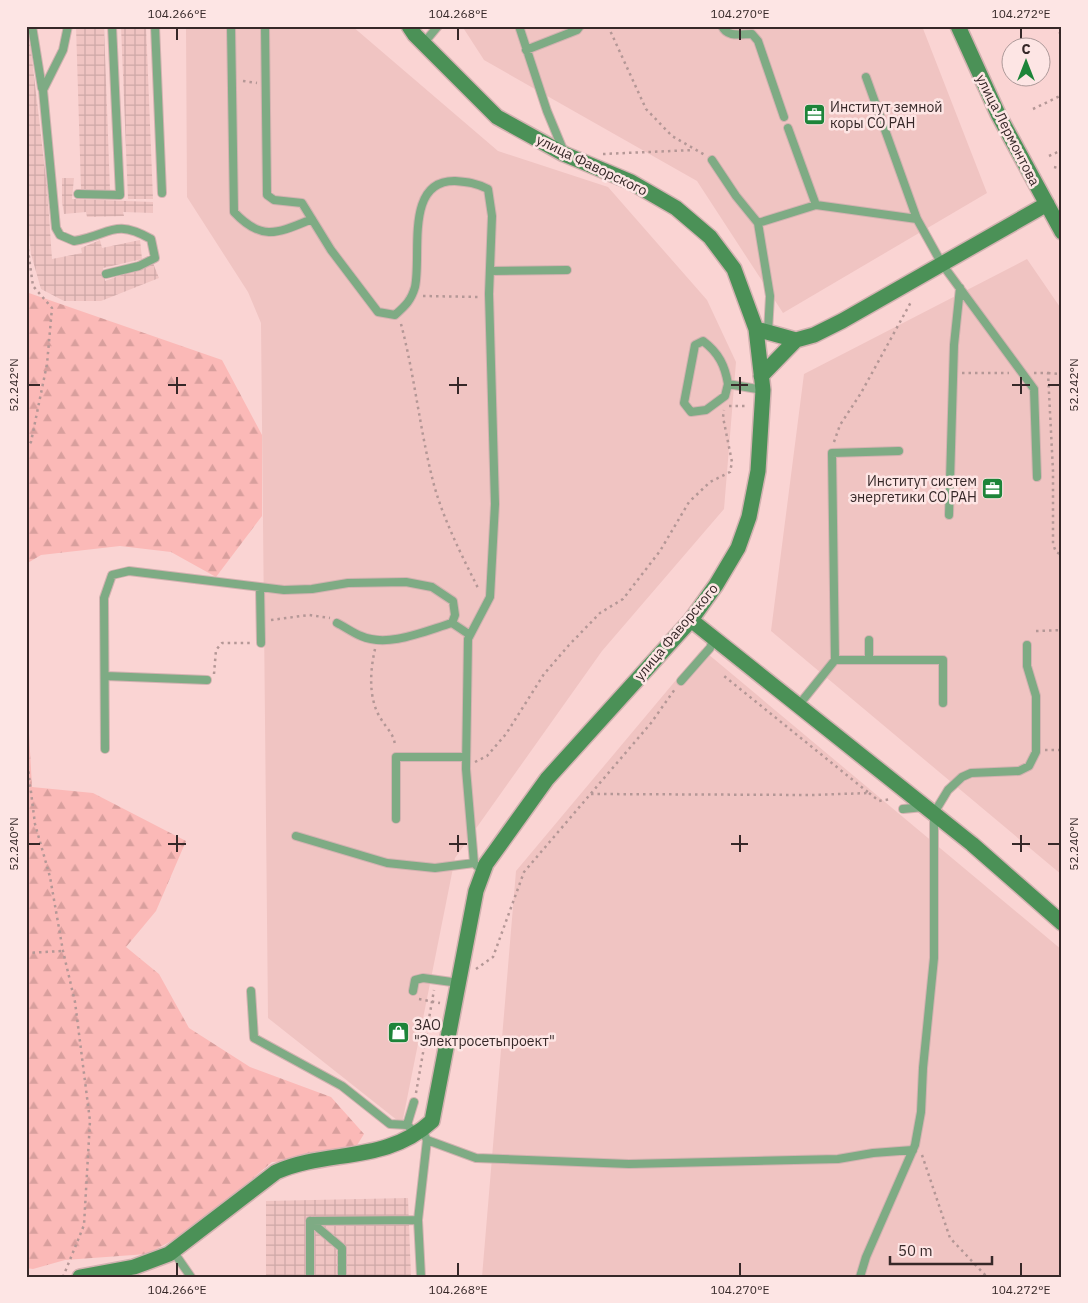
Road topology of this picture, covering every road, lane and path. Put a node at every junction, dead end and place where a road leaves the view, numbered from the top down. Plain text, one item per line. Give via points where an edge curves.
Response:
1 (32, 26) edge
2 (68, 26) edge
3 (112, 26) edge
4 (155, 26) edge
5 (265, 26) edge
6 (409, 26) edge
7 (438, 26) edge
8 (519, 26) edge
9 (580, 26) edge
10 (608, 26) edge
11 (722, 26) edge
12 (958, 26) edge
13 (1057, 26) edge
14 (231, 27) edge
15 (1062, 38) edge
16 (423, 44) junction
17 (526, 50) junction
18 (866, 77) dead end
19 (231, 79) junction
20 (266, 84) junction
21 (43, 90) junction
22 (1062, 95) edge
23 (1033, 109) dead end
24 (784, 118) dead end
25 (788, 128) dead end
26 (695, 150) junction
27 (1062, 150) edge
28 (564, 154) junction
29 (596, 155) dead end
30 (1049, 156) dead end
31 (712, 160) joint
32 (1054, 167) dead end
33 (1062, 169) edge
34 (162, 193) dead end
35 (78, 194) dead end
36 (1047, 204) junction
37 (816, 206) junction
38 (312, 219) junction
39 (917, 219) junction
40 (758, 223) junction
41 (1062, 232) edge
42 (26, 236) edge
43 (942, 264) junction
44 (490, 270) junction
45 (567, 270) dead end
46 (106, 274) dead end
47 (960, 288) junction
48 (411, 296) junction
49 (489, 297) junction
50 (911, 302) dead end
51 (398, 312) junction
52 (762, 330) junction
53 (796, 340) junction
54 (1048, 373) dead end
55 (1062, 374) edge
56 (762, 383) junction
57 (728, 384) junction
58 (752, 406) dead end
59 (833, 445) dead end
60 (26, 449) edge
61 (899, 451) dead end
62 (1037, 477) dead end
63 (949, 515) dead end
64 (260, 587) junction
65 (486, 604) junction
66 (690, 620) junction
67 (261, 621) junction
68 (337, 623) joint
69 (452, 624) junction
70 (1062, 630) edge
71 (1036, 631) dead end
72 (470, 635) junction
73 (714, 638) junction
74 (377, 640) junction
75 (869, 640) dead end
76 (261, 643) joint
77 (1026, 645) dead end
78 (836, 660) junction
79 (870, 660) junction
80 (105, 676) junction
81 (724, 676) dead end
82 (206, 680) joint
83 (681, 682) joint
84 (943, 703) dead end
85 (798, 706) junction
86 (105, 749) dead end
87 (1036, 750) junction
88 (1062, 750) edge
89 (26, 752) edge
90 (396, 757) junction
91 (466, 757) junction
92 (476, 762) dead end
93 (869, 793) junction
94 (591, 794) junction
95 (898, 797) dead end
96 (903, 809) dead end
97 (930, 810) junction
98 (396, 818) dead end
99 (296, 836) dead end
100 (478, 867) junction
101 (1062, 923) edge
102 (63, 950) junction
103 (26, 953) edge
104 (476, 969) dead end
105 (459, 983) junction
106 (251, 991) dead end
107 (413, 991) joint
108 (433, 996) dead end
109 (433, 1002) junction
110 (414, 1102) joint
111 (421, 1130) junction
112 (914, 1148) junction
113 (418, 1220) junction
114 (310, 1222) junction
115 (174, 1251) junction
116 (63, 1277) edge
117 (80, 1277) edge
118 (190, 1277) edge
119 (310, 1277) edge
120 (342, 1277) edge
121 (420, 1277) edge
122 (860, 1277) edge
123 (987, 1277) edge

1 - 21 lane
2 - 21 lane via 63,50
3 - 35 lane via 120,195
4 - 34 lane
5 - 20 lane
6 - 16 street, улица Фаворского
7 - 16 lane
8 - 17 lane
9 - 17 lane
10 - 26 path via 646,109 672,136
11 - 24 lane via 732,35 752,34 758,41
12 - 36 street, улица Лермонтова via 998,114
13 - 15 path
14 - 19 lane
16 - 28 street, улица Фаворского via 497,118
17 - 28 lane
18 - 39 lane
19 - 20 path
19 - 38 lane via 234,212 251,228 272,234
20 - 38 lane via 267,195 274,200 302,203
21 - 46 lane via 53,213 60,235 74,241 119,227 151,239 155,258 139,266
22 - 23 path
25 - 37 lane
26 - 29 path
26 - 31 path
27 - 30 path
28 - 52 street, улица Фаворского via 631,182 676,208 710,237 734,269
31 - 40 lane
32 - 33 path
36 - 41 street, улица Лермонтова
36 - 43 street
37 - 39 lane
37 - 40 lane
38 - 51 lane via 378,312 395,315
39 - 43 lane
40 - 52 lane via 770,296
42 - 60 path via 33,286 52,308 47,364 31,442
43 - 47 lane
43 - 53 street via 842,321
44 - 45 lane
44 - 48 lane via 492,216 488,189 474,182 444,181 429,189 418,216 415,287
44 - 49 lane
47 - 62 lane via 1034,389
47 - 63 lane via 954,346
48 - 49 path
48 - 51 lane via 408,304
49 - 65 lane via 495,504 490,597
50 - 59 path via 840,425
51 - 65 path via 434,486 458,548
52 - 53 street
52 - 56 street, улица Фаворского
53 - 56 street
54 - 55 path
56 - 57 lane
56 - 66 street, улица Фаворского via 758,471 749,517 738,548 716,586
57 - 57 lane via 725,396 706,410 691,412 684,404 695,346 704,341 715,350 725,368
58 - 92 path via 724,406 723,417 732,462 730,472 710,482 689,502 660,551 623,599 600,613 569,645 544,674 506,734 487,756
61 - 78 lane via 832,454
64 - 67 lane
64 - 69 lane via 284,590 348,583 406,582 432,587 454,601
64 - 80 lane via 129,571 112,575 104,598
65 - 72 lane
66 - 73 street
66 - 100 street, улица Фаворского via 548,779
67 - 68 path via 309,614 329,617
67 - 76 lane
68 - 74 lane
69 - 72 lane
69 - 74 lane via 390,640
70 - 71 path
72 - 91 lane
73 - 83 lane via 710,648
73 - 85 street
74 - 90 path via 370,684 379,717 395,739
75 - 79 lane
76 - 82 path via 222,643 216,650 214,676
77 - 87 lane via 1027,666 1036,696
78 - 79 lane
78 - 85 lane
79 - 84 lane via 943,660
80 - 82 lane
80 - 86 lane
81 - 93 path
83 - 94 path
85 - 97 street
87 - 88 path
87 - 97 lane via 1029,766 1019,771 971,773 962,777
89 - 102 path via 35,824 50,877
90 - 91 lane
90 - 98 lane
91 - 100 lane
93 - 94 path
93 - 95 path via 879,801
94 - 104 path via 524,872 493,957
96 - 97 lane
97 - 101 street
97 - 112 lane via 934,958 922,1068 921,1112
99 - 100 lane via 387,863 435,868
100 - 105 street, улица Фаворского
102 - 103 path
102 - 116 path via 75,1002 90,1121 84,1225
105 - 107 lane via 424,978 416,980
105 - 111 street, улица Фаворского
106 - 111 lane via 254,1038 342,1086 390,1124
107 - 109 path via 419,999
108 - 109 path
109 - 110 path
110 - 111 lane
111 - 112 lane via 476,1158 630,1164 838,1159
111 - 113 lane
111 - 115 street via 365,1154 296,1163 276,1172
112 - 122 lane
112 - 123 path via 924,1157 950,1238
113 - 114 lane
113 - 121 lane
114 - 119 lane
114 - 120 lane via 342,1248
115 - 117 street via 134,1267
115 - 118 lane

